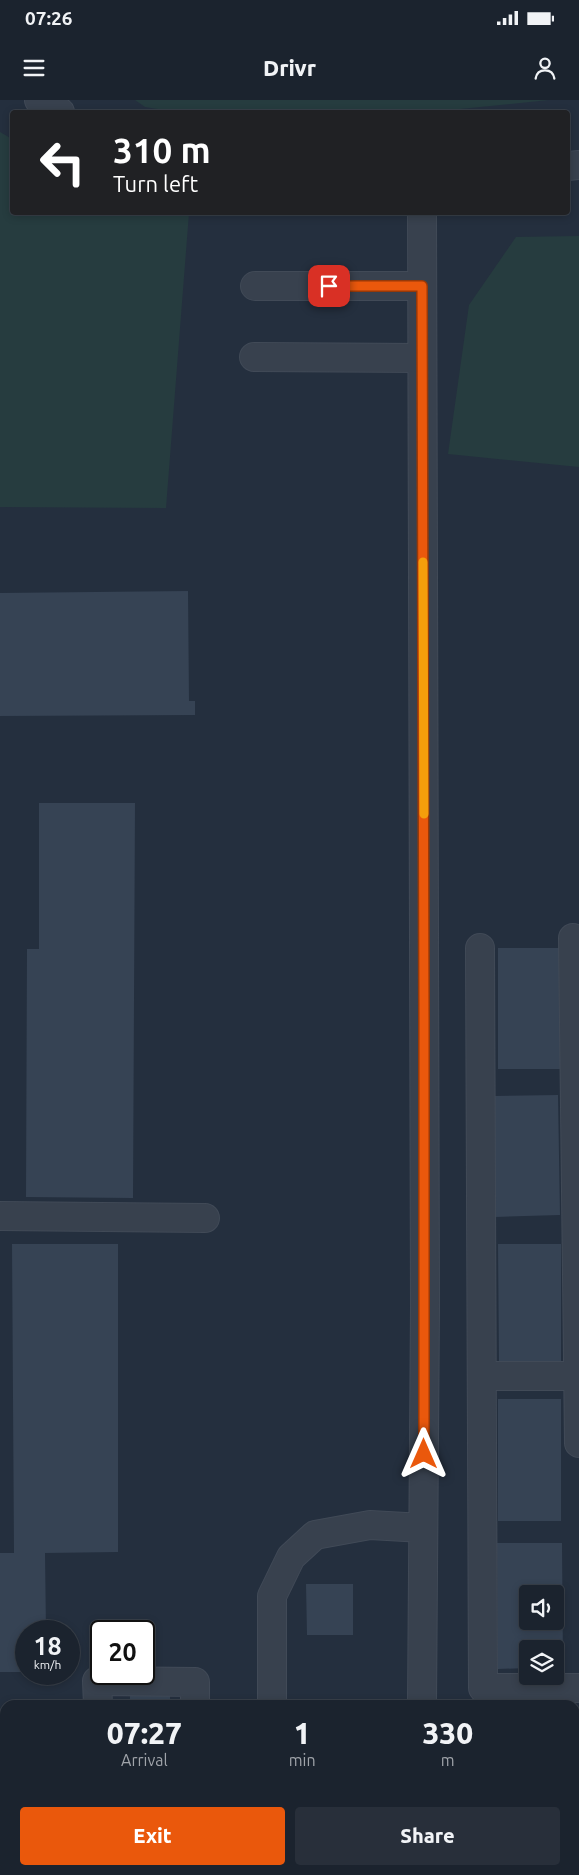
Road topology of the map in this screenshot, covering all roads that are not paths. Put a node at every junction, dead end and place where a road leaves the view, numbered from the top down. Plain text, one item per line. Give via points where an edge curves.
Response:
1 (39, 100) edge
2 (56, 110) edge
3 (422, 215) edge
4 (256, 286) dead end
5 (422, 286) junction
6 (254, 358) dead end
7 (422, 358) junction
8 (573, 938) dead end
9 (480, 948) dead end
10 (0, 1216) edge
11 (205, 1218) dead end
12 (482, 1376) junction
13 (579, 1376) edge
14 (579, 1443) edge
15 (423, 1528) junction
16 (579, 1688) edge
17 (483, 1696) edge
18 (98, 1700) edge
19 (195, 1700) edge
20 (272, 1700) edge
21 (422, 1700) edge

1 - 2 lane
3 - 5 lane
4 - 5 lane
5 - 7 lane
6 - 7 lane
7 - 15 lane
8 - 13 lane
9 - 12 lane
10 - 11 lane
12 - 13 lane
12 - 17 lane
13 - 14 lane
15 - 20 lane via 370,1525 315,1535 291,1557 272,1596
15 - 21 lane
16 - 17 lane
18 - 19 lane via 98,1681 195,1682

